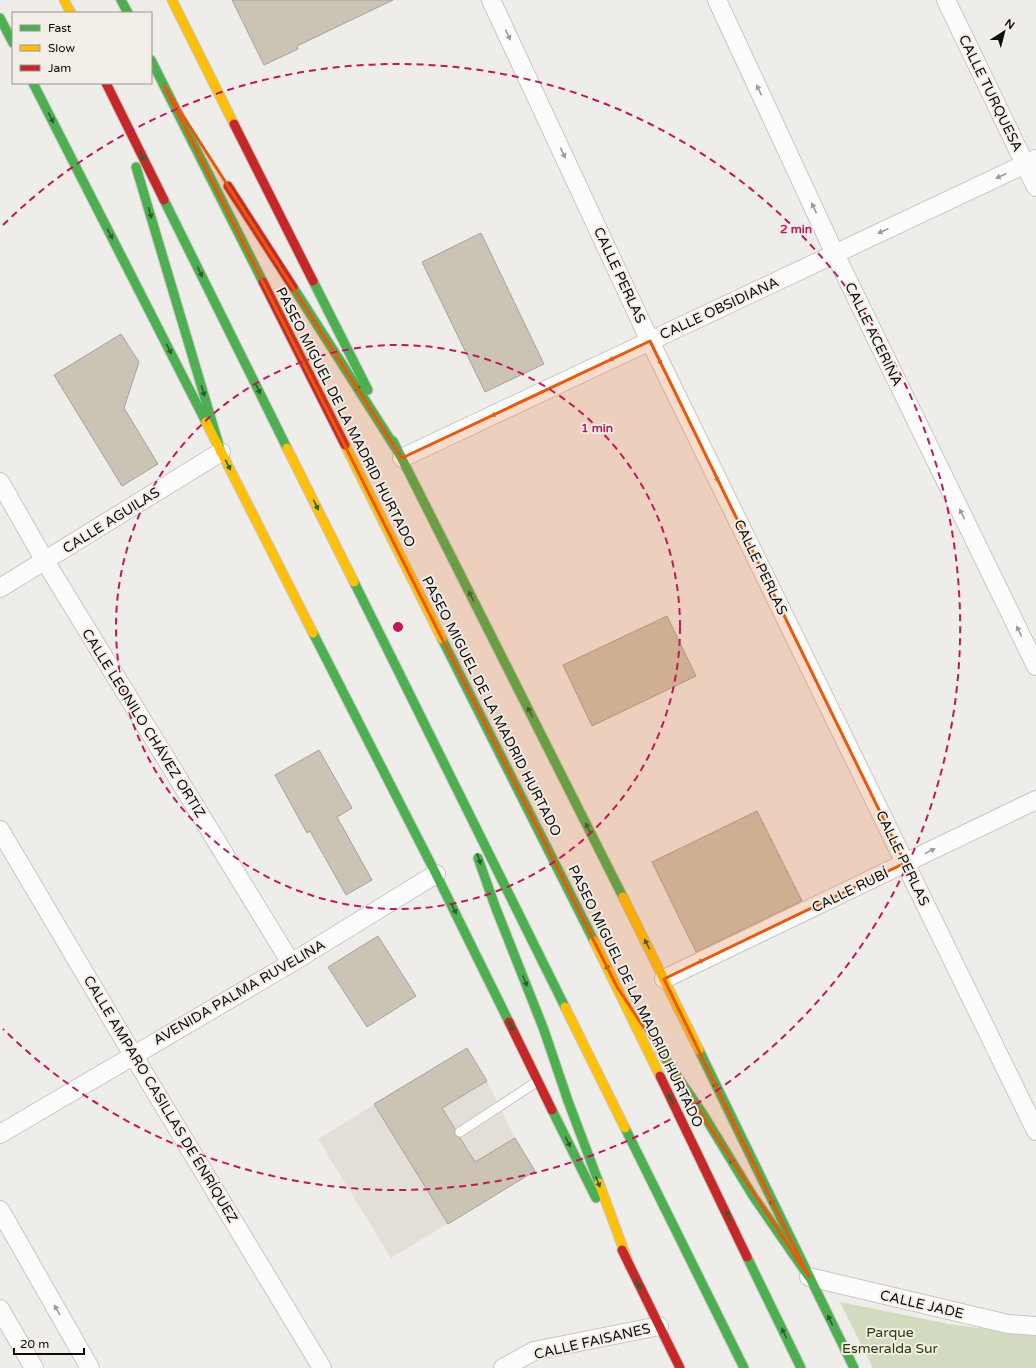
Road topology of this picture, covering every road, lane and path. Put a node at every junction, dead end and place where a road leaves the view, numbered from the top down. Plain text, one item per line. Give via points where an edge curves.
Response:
1 (64, 0) edge
2 (121, 0) edge
3 (172, 0) edge
4 (491, 0) edge
5 (717, 0) edge
6 (946, 0) edge
7 (70, 12) edge
8 (127, 12) edge
9 (0, 18) edge
10 (4, 34) edge
11 (12, 42) edge
12 (152, 62) edge
13 (34, 84) edge
14 (107, 84) edge
15 (164, 86) junction
16 (119, 108) junction
17 (1030, 162) edge
18 (215, 166) dead end
19 (224, 179) dead end
20 (1036, 187) edge
21 (835, 254) junction
22 (650, 341) junction
23 (221, 452) junction
24 (402, 458) junction
25 (0, 482) edge
26 (45, 561) junction
27 (0, 588) edge
28 (1036, 666) edge
29 (448, 770) junction
30 (1036, 800) edge
31 (0, 830) edge
32 (905, 863) junction
33 (436, 874) junction
34 (291, 963) junction
35 (664, 979) junction
36 (617, 987) junction
37 (133, 1055) junction
38 (538, 1081) junction
39 (1036, 1131) edge
40 (460, 1132) dead end
41 (0, 1134) edge
42 (0, 1210) edge
43 (630, 1267) junction
44 (809, 1277) junction
45 (0, 1309) edge
46 (659, 1326) junction
47 (1036, 1326) edge
48 (34, 1368) edge
49 (90, 1368) edge
50 (322, 1368) edge
51 (503, 1368) edge
52 (680, 1368) edge
53 (744, 1368) edge
54 (801, 1368) edge
55 (854, 1368) edge

1 - 7 main road
2 - 8 main road
3 - 24 main road
4 -> 22 street, CALLE PERLAS
21 -> 5 street, CALLE ACERINA
6 - 17 street, CALLE TURQUESA
9 - 10 main road
10 - 11 main road
12 - 15 main road, PASEO MIGUEL DE LA MADRID HURTADO
13 -> 23 main road
14 - 16 main road
15 - 18 main road
36 -> 15 main road, PASEO MIGUEL DE LA MADRID HURTADO
16 -> 23 main road
16 -> 29 main road
17 - 20 street, CALLE TURQUESA
17 -> 21 street, CALLE OBSIDIANA
24 -> 19 main road
21 - 22 street, CALLE OBSIDIANA
28 -> 21 street, CALLE ACERINA
22 -> 24 street, CALLE OBSIDIANA
22 -> 32 street, CALLE PERLAS
23 - 26 street, CALLE AGUILAS
23 -> 33 main road
35 -> 24 main road
25 - 26 street, CALLE LEONILO CHÁVEZ ORTIZ
26 - 27 street, CALLE AGUILAS
26 - 34 street, CALLE LEONILO CHÁVEZ ORTIZ
29 -> 43 main road via 495,906 544,1030
29 - 53 main road
32 -> 30 street, CALLE RUBÍ
31 - 37 street, CALLE AMPARO CASILLAS DE ENRÍQUEZ
35 -> 32 street, CALLE RUBÍ
32 - 39 street, CALLE PERLAS
33 - 34 street, AVENIDA PALMA RUVELINA
33 -> 38 main road
34 - 37 street, AVENIDA PALMA RUVELINA
44 -> 35 main road
44 -> 36 main road
54 -> 36 main road, PASEO MIGUEL DE LA MADRID HURTADO
37 - 41 street, AVENIDA PALMA RUVELINA
37 - 50 street, CALLE AMPARO CASILLAS DE ENRÍQUEZ
38 - 40 lane
38 -> 43 main road
49 -> 42 street
43 -> 46 main road
44 - 47 street, CALLE JADE via 1008,1324
55 -> 44 main road
45 - 48 street
46 - 51 street, CALLE FAISANES via 534,1352
46 - 52 main road

